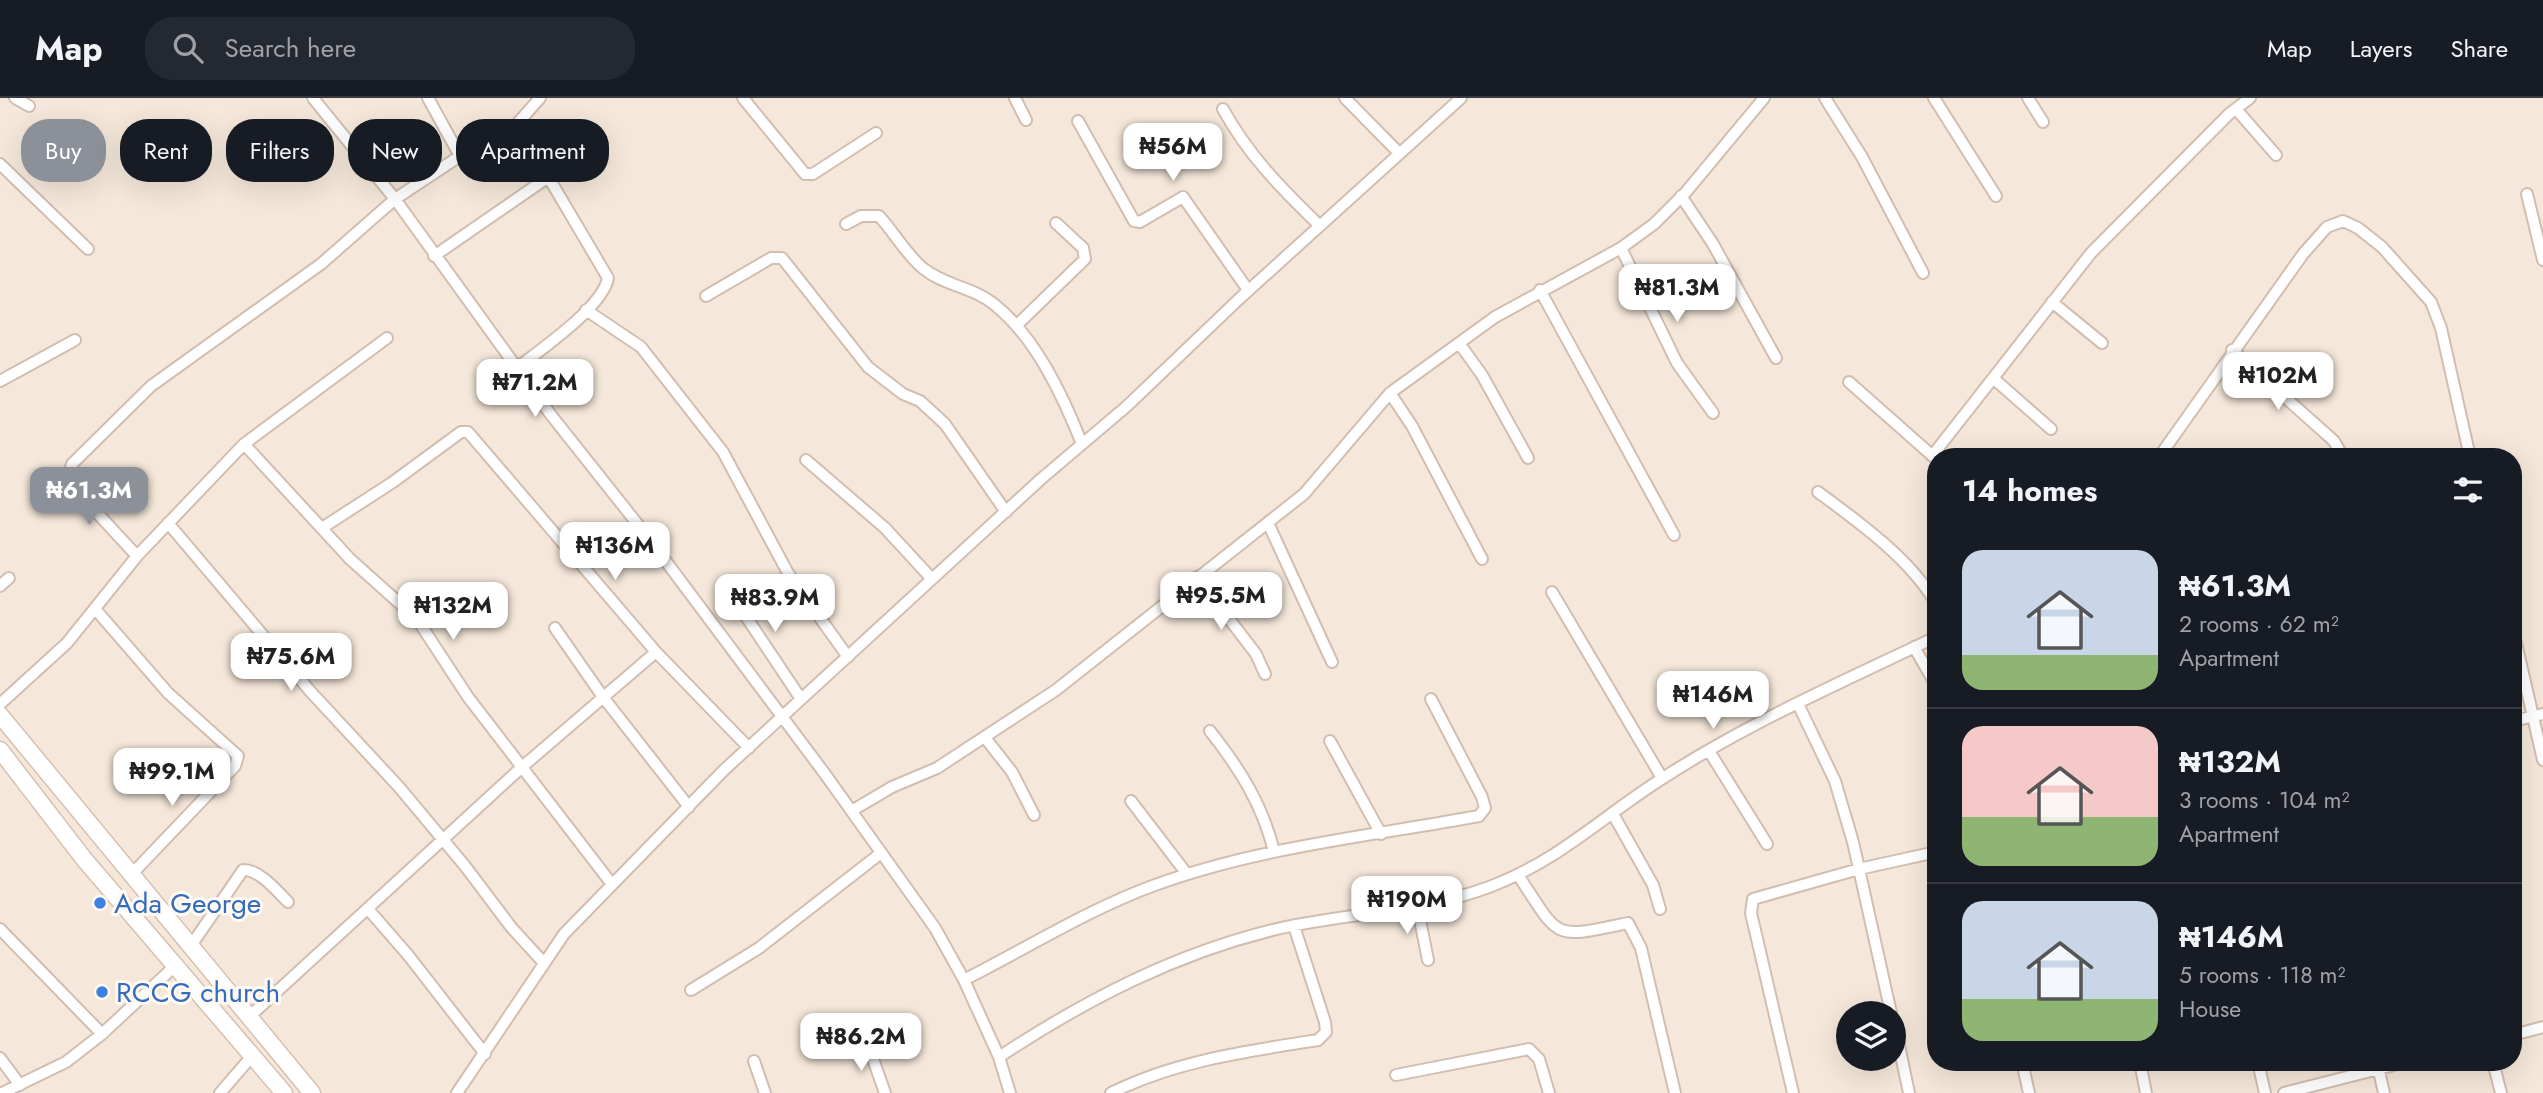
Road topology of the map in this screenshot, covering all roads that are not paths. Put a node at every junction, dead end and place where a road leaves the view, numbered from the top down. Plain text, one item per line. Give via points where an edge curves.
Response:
1 (15, 98) edge
2 (313, 98) edge
3 (428, 98) edge
4 (540, 98) edge
5 (743, 98) edge
6 (1015, 98) edge
7 (1345, 98) edge
8 (1461, 98) edge
9 (1763, 98) edge
10 (1825, 98) edge
11 (1934, 98) edge
12 (2028, 98) edge
13 (2250, 98) edge
14 (29, 106) dead end
15 (1223, 109) dead end
16 (2236, 109) junction
17 (521, 119) edge
18 (1026, 120) dead end
19 (1078, 121) dead end
20 (2043, 122) dead end
21 (876, 133) dead end
22 (456, 149) edge
23 (1399, 153) junction
24 (2276, 155) dead end
25 (456, 159) edge
26 (0, 164) edge
27 (541, 182) edge
28 (549, 182) edge
29 (2528, 194) dead end
30 (1996, 196) dead end
31 (1681, 197) junction
32 (395, 199) junction
33 (1056, 223) dead end
34 (846, 224) dead end
35 (1319, 225) junction
36 (1621, 248) junction
37 (88, 249) dead end
38 (434, 256) junction
39 (2543, 260) edge
40 (1923, 273) dead end
41 (1248, 290) junction
42 (1540, 290) junction
43 (706, 296) dead end
44 (2052, 302) junction
45 (586, 310) junction
46 (1017, 325) junction
47 (387, 338) dead end
48 (75, 340) dead end
49 (1459, 342) junction
50 (2102, 343) dead end
51 (2232, 350) junction
52 (1776, 358) dead end
53 (517, 368) junction
54 (1, 378) edge
55 (1993, 378) junction
56 (1849, 382) dead end
57 (1390, 393) junction
58 (1713, 413) dead end
59 (2051, 429) dead end
60 (244, 444) junction
61 (1082, 444) junction
62 (1941, 448) edge
63 (2165, 448) edge
64 (2338, 448) edge
65 (2468, 448) edge
66 (1927, 452) edge
67 (1528, 457) dead end
68 (806, 460) dead end
69 (1818, 492) dead end
70 (1006, 512) junction
71 (167, 523) junction
72 (1268, 523) junction
73 (322, 527) junction
74 (1674, 536) dead end
75 (137, 556) junction
76 (1482, 559) dead end
77 (1197, 577) junction
78 (932, 579) junction
79 (725, 585) dead end
80 (1927, 588) edge
81 (1552, 592) dead end
82 (96, 610) junction
83 (555, 628) dead end
84 (1927, 641) edge
85 (1914, 647) junction
86 (656, 652) junction
87 (848, 657) junction
88 (2522, 659) edge
89 (1332, 662) dead end
90 (1927, 669) edge
91 (1265, 674) dead end
92 (603, 697) junction
93 (801, 699) junction
94 (1431, 699) dead end
95 (0, 704) edge
96 (1798, 704) junction
97 (0, 715) edge
98 (2539, 715) edge
99 (782, 718) junction
100 (1210, 731) dead end
101 (986, 738) junction
102 (1330, 741) dead end
103 (749, 748) junction
104 (0, 750) edge
105 (1709, 751) junction
106 (2543, 760) edge
107 (522, 767) junction
108 (1662, 778) junction
109 (1131, 801) dead end
110 (689, 807) junction
111 (853, 810) junction
112 (1614, 814) junction
113 (1034, 815) dead end
114 (1381, 834) junction
115 (443, 839) junction
116 (1767, 844) dead end
117 (1274, 851) junction
118 (881, 853) junction
119 (1927, 854) edge
120 (1859, 869) junction
121 (1187, 874) junction
122 (1518, 875) junction
123 (131, 876) junction
124 (611, 883) junction
125 (288, 902) dead end
126 (1417, 905) junction
127 (368, 909) junction
128 (1660, 909) dead end
129 (1294, 926) junction
130 (0, 929) edge
131 (190, 947) junction
132 (1429, 960) dead end
133 (543, 962) junction
134 (176, 965) junction
135 (964, 980) junction
136 (691, 990) dead end
137 (1888, 1001) edge
138 (249, 1017) junction
139 (2543, 1027) edge
140 (2522, 1033) edge
141 (103, 1034) junction
142 (867, 1042) dead end
143 (485, 1054) junction
144 (252, 1056) junction
145 (999, 1057) junction
146 (0, 1058) edge
147 (754, 1061) dead end
148 (1904, 1071) edge
149 (2024, 1071) edge
150 (2142, 1071) edge
151 (2260, 1071) edge
152 (2361, 1071) edge
153 (2379, 1071) edge
154 (2495, 1071) edge
155 (1396, 1076) dead end
156 (20, 1085) junction
157 (2, 1093) edge
158 (219, 1093) edge
159 (284, 1093) edge
160 (312, 1093) edge
161 (457, 1093) edge
162 (765, 1093) edge
163 (885, 1093) edge
164 (1010, 1093) edge
165 (1111, 1093) edge
166 (1549, 1093) edge
167 (1675, 1093) edge
168 (1793, 1093) edge
169 (1909, 1093) edge
170 (2029, 1093) edge
171 (2146, 1093) edge
172 (2265, 1093) edge
173 (2284, 1093) edge
174 (2384, 1093) edge
175 (2501, 1093) edge

1 - 14 street
2 - 32 street
3 - 22 street
4 - 17 street
5 - 21 street via 805,174 813,174
6 - 18 street
7 - 23 street
8 - 23 street
9 - 31 street
10 - 40 street
11 - 30 street
12 - 20 street
13 - 16 street
15 - 35 street via 1257,162
16 - 24 street
16 - 44 street via 2091,253
19 - 41 street via 1134,221 1140,222 1183,197
23 - 35 street
25 - 32 street
26 - 37 street
27 - 38 street
28 - 45 street via 608,278
29 - 39 street
31 - 36 street via 1654,225
31 - 52 street via 1713,244
32 - 38 street
32 - 75 street via 321,264 151,386 72,464 68,477 75,489
33 - 46 street via 1083,247 1085,259
34 - 46 street via 861,216 879,216 922,268 975,291
35 - 41 street
36 - 42 street
36 - 58 street via 1677,363
38 - 53 street
41 - 61 street
42 - 49 street
42 - 74 street
43 - 70 street via 780,256 868,367 920,401 945,424
44 - 50 street
44 - 55 street
45 - 53 street
45 - 87 street via 641,347 723,452 788,573
46 - 61 street via 1055,387
47 - 60 street
48 - 54 street
49 - 57 street
49 - 67 street
51 - 63 street
51 - 64 street
51 - 65 street via 2327,227 2343,221 2382,247 2431,302
53 - 99 street
55 - 59 street
55 - 62 street
56 - 66 street
57 - 72 street via 1329,468
57 - 76 street
60 - 71 street
60 - 73 street
61 - 70 street
68 - 78 street via 885,528
69 - 80 street
70 - 78 street
71 - 75 street
71 - 115 street
72 - 77 street
72 - 89 street
73 - 86 street via 461,432 468,432
73 - 107 street via 350,559 417,619
75 - 82 street
77 - 91 street via 1256,654
77 - 101 street via 1056,690
78 - 87 street
79 - 93 street
81 - 108 street
82 - 95 street
82 - 123 street via 168,693 238,756 235,766
83 - 92 street
84 - 85 street
85 - 90 street
85 - 96 street
86 - 92 street
86 - 103 street
87 - 93 street
88 - 98 street
92 - 107 street
92 - 110 street
93 - 99 street
94 - 114 street via 1482,797 1484,812
96 - 105 street
96 - 120 street via 1835,781
97 - 123 main road
98 - 106 street
99 - 103 street
99 - 111 street
100 - 117 street via 1253,791
101 - 111 street
101 - 113 street via 1012,772
102 - 114 street
103 - 110 street
104 - 134 main road via 84,859
105 - 108 street
105 - 116 street
107 - 115 street
107 - 124 street
108 - 112 street
109 - 121 street
110 - 124 street
111 - 118 street
112 - 122 street via 1562,852
112 - 128 street via 1653,885
114 - 117 street
115 - 127 street
115 - 133 street
117 - 121 street
118 - 135 street via 935,928
118 - 136 street via 759,948
119 - 120 street
120 - 137 street
120 - 168 street via 1753,899 1751,913
121 - 135 street via 1097,910
122 - 126 street via 1488,888
122 - 167 street via 1556,929 1572,935 1628,923 1633,928
123 - 131 main road
124 - 133 street
125 - 131 street via 259,876 243,870
126 - 129 street
126 - 132 street
127 - 138 street
127 - 143 street
129 - 145 street via 1178,958 1089,1002
129 - 165 street via 1325,1022 1323,1037 1236,1052
130 - 141 street
131 - 138 main road
133 - 143 street
134 - 141 street
134 - 144 main road
135 - 145 street
138 - 160 main road
139 - 140 street
141 - 156 street via 66,1062
142 - 163 street
143 - 161 street
144 - 158 street
144 - 159 main road
145 - 164 street
146 - 156 street
147 - 162 street
148 - 169 street
149 - 170 street
150 - 171 street
151 - 172 street
152 - 173 street
153 - 174 street
154 - 175 street
155 - 166 street via 1529,1049 1539,1059
156 - 157 street

